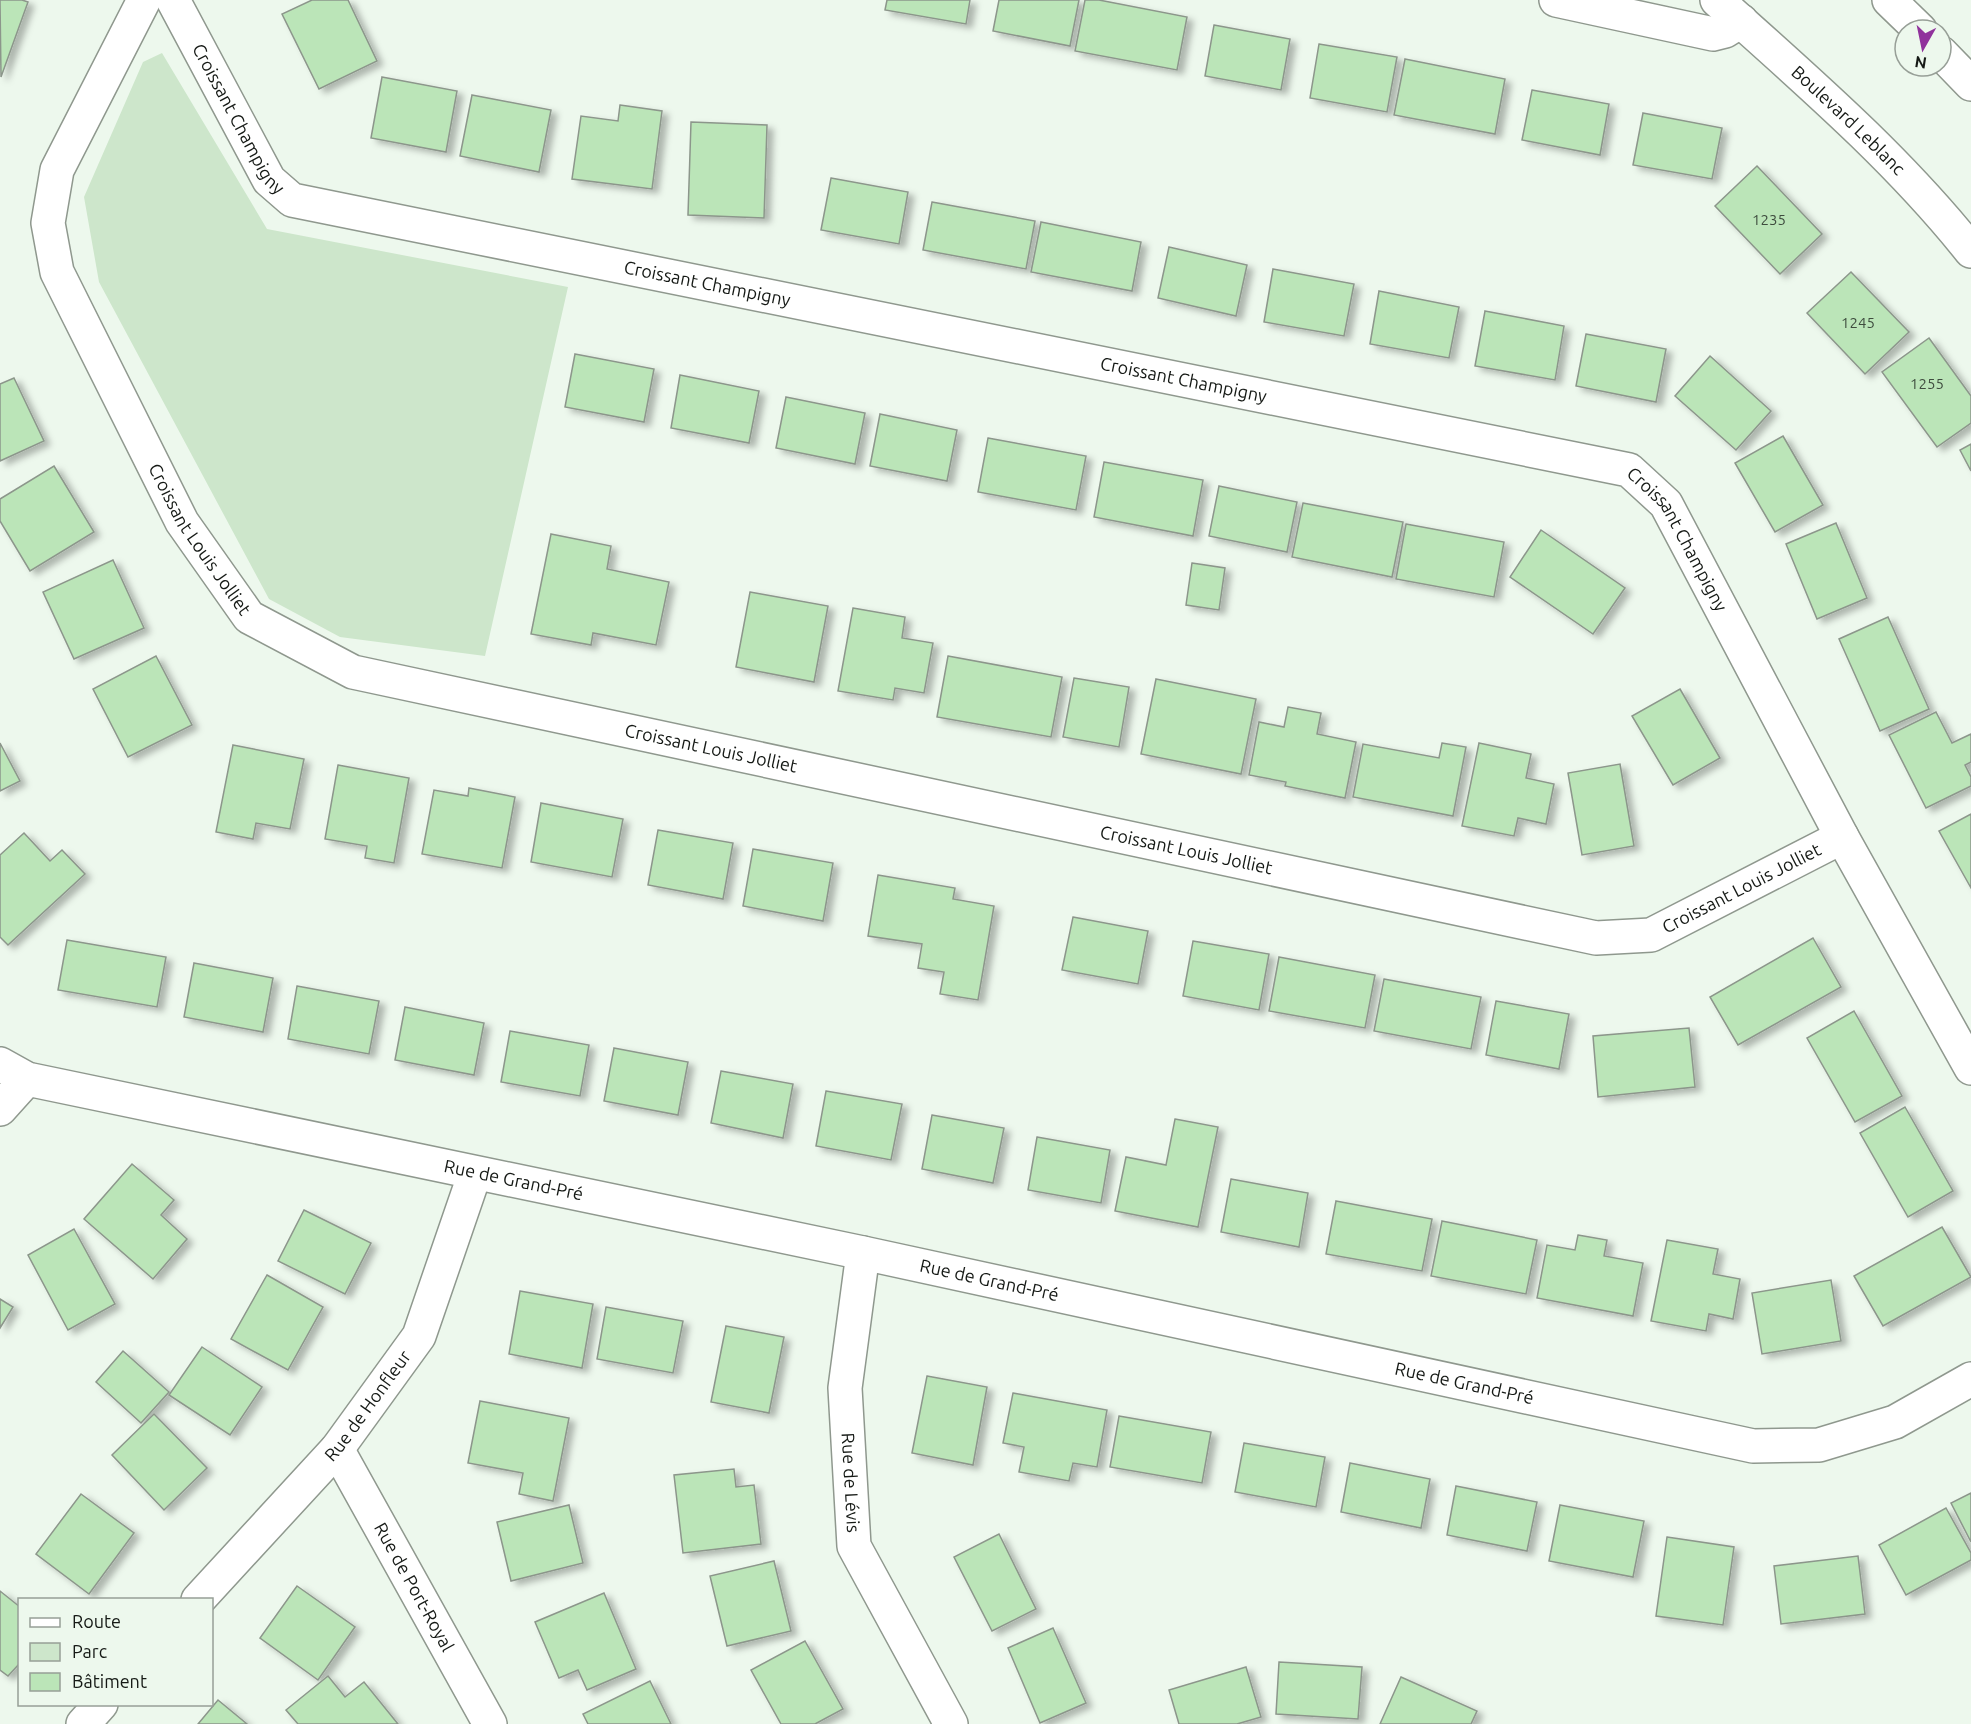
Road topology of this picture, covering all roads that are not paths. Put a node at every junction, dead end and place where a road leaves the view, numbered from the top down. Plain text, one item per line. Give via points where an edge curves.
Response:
1 (144, 0) edge
2 (173, 0) edge
3 (1556, 0) edge
4 (1889, 0) edge
5 (1729, 10) edge
6 (1908, 18) edge
7 (1953, 65) edge
8 (1971, 84) edge
9 (1971, 252) edge
10 (1842, 837) junction
11 (1971, 1068) edge
12 (13, 1071) edge
13 (0, 1109) edge
14 (475, 1173) junction
15 (863, 1253) junction
16 (1971, 1378) edge
17 (337, 1449) junction
18 (199, 1598) edge
19 (99, 1706) edge
20 (83, 1724) edge
21 (490, 1724) edge
22 (951, 1724) edge

1 - 10 main road, Croissant Louis Jolliet via 57,170 48,223 57,272 182,522 249,618 353,672 1596,938 1651,935
2 - 10 main road, Croissant Champigny via 269,180 292,200 1629,470 1666,504
3 - 5 main road via 1713,34 1725,31
4 - 6 main road
5 - 9 main road, Boulevard Leblanc via 1843,113
7 - 8 main road
10 - 11 main road, Croissant Champigny
12 - 13 main road
12 - 14 main road, Rue de Grand-Pré
14 - 15 main road, Rue de Grand-Pré
14 - 17 main road, Rue de Honfleur via 418,1336
15 - 16 main road, Rue de Grand-Pré via 1754,1446 1819,1445 1895,1422
15 - 22 main road, Rue de Lévis via 845,1388 854,1546
17 - 18 main road, Rue de Honfleur
17 - 21 main road, Rue de Port-Royal
19 - 20 main road

